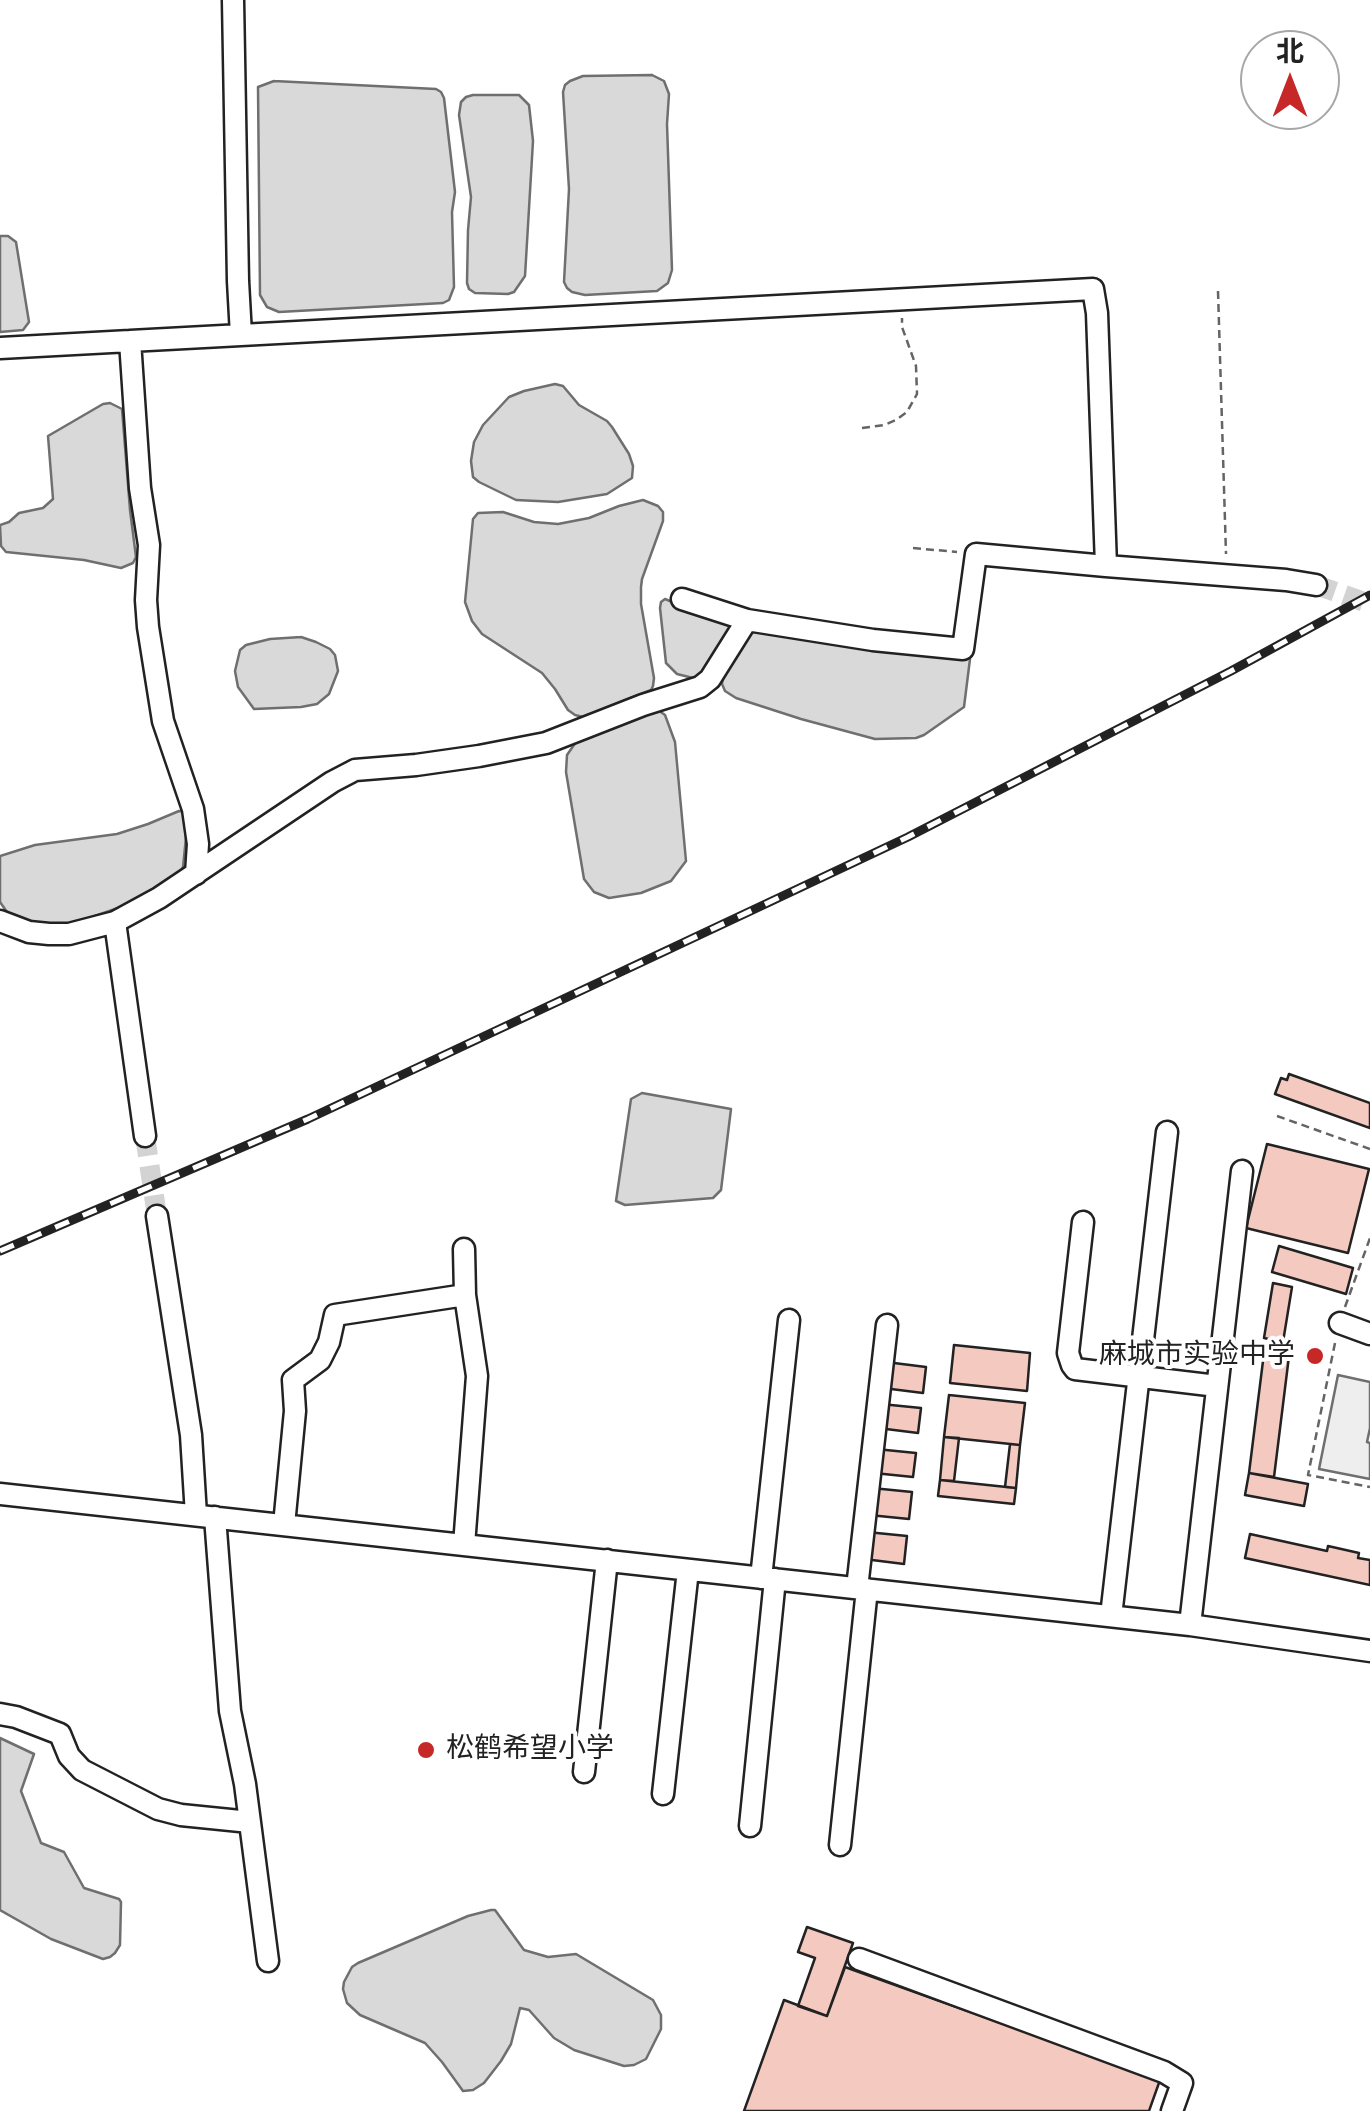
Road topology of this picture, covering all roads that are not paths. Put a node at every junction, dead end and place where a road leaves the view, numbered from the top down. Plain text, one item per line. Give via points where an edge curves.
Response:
1 (233, 0) edge
2 (241, 335) junction
3 (130, 341) junction
4 (0, 348) edge
5 (1106, 566) junction
6 (1316, 585) tunnel mouth
7 (682, 599) dead end
8 (746, 620) junction
9 (196, 874) junction
10 (0, 920) edge
11 (115, 922) junction
12 (1166, 1132) dead end
13 (145, 1136) tunnel mouth
14 (1242, 1171) dead end
15 (157, 1216) tunnel mouth
16 (1083, 1222) dead end
17 (464, 1249) dead end
18 (465, 1294) junction
19 (790, 1320) dead end
20 (1340, 1323) road end
21 (887, 1325) dead end
22 (1370, 1334) edge
23 (1139, 1376) junction
24 (1218, 1386) junction
25 (0, 1494) edge
26 (205, 1516) junction
27 (284, 1525) junction
28 (464, 1545) junction
29 (606, 1560) junction
30 (688, 1570) junction
31 (768, 1578) junction
32 (862, 1589) junction
33 (1112, 1616) junction
34 (1190, 1625) junction
35 (1370, 1652) edge
36 (0, 1714) edge
37 (584, 1772) dead end
38 (663, 1794) dead end
39 (250, 1822) junction
40 (750, 1826) dead end
41 (840, 1845) dead end
42 (860, 1959) dead end
43 (268, 1961) dead end
44 (1172, 2111) edge

1 - 2 street
2 - 3 street
2 - 5 street via 1092,289
3 - 4 street
3 - 9 street via 149,544 148,627 163,722 194,809
5 - 6 street
5 - 8 street via 976,554 963,649
7 - 8 street
8 - 9 street via 700,687 546,743 356,770
9 - 11 street
10 - 11 street via 49,934
11 - 13 street
12 - 23 street
14 - 24 street
15 - 26 street
16 - 23 street via 1069,1361 1075,1368
17 - 18 street
18 - 27 street via 336,1315 320,1360 293,1380
18 - 28 street via 477,1376
19 - 31 street
20 - 22 street
21 - 32 street
23 - 24 street
23 - 33 street
24 - 34 street
25 - 26 street
26 - 27 street
26 - 39 street
27 - 28 street
28 - 29 street
29 - 30 street
29 - 37 street
30 - 31 street
30 - 38 street
31 - 32 street
31 - 40 street
32 - 33 street
32 - 41 street
33 - 34 street
34 - 35 street
36 - 39 street via 60,1734 82,1770 158,1809
39 - 43 street
42 - 44 street via 1164,2072 1182,2083

